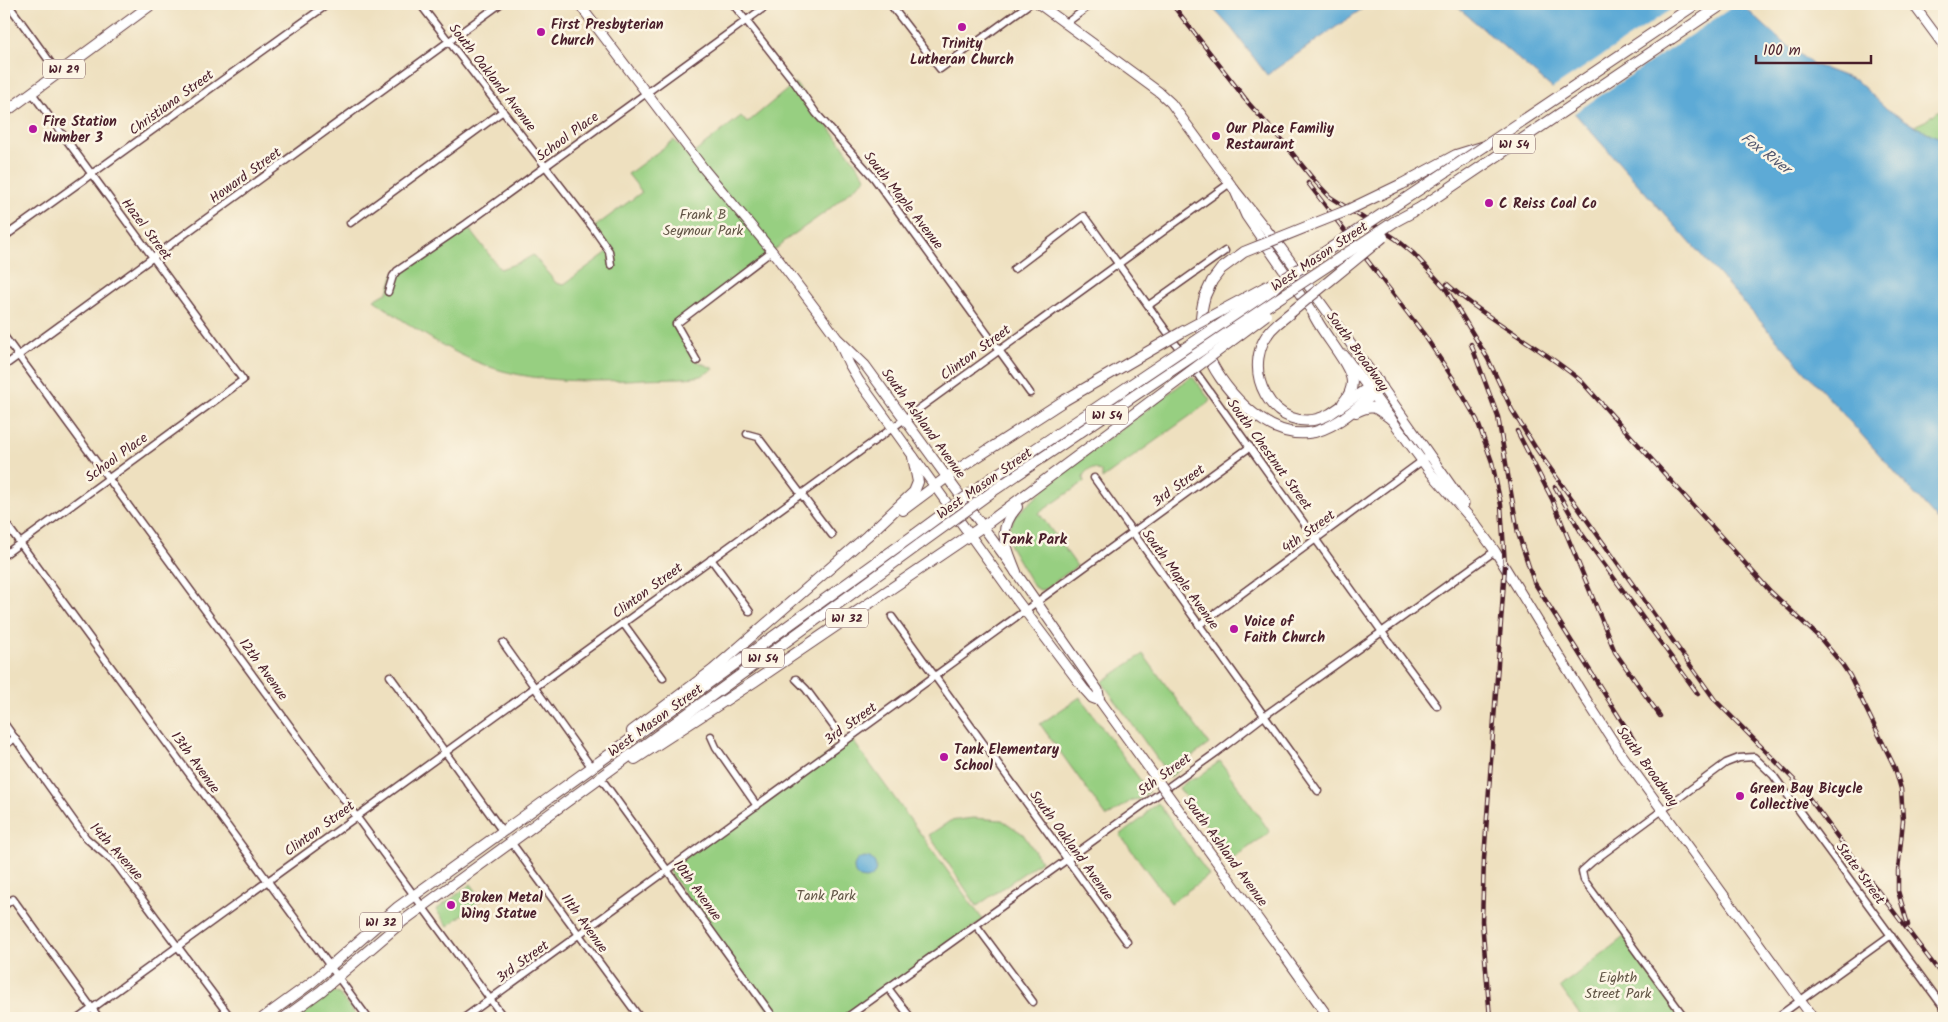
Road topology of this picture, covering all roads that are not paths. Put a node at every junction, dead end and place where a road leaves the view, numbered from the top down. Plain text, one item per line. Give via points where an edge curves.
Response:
1 (8, 4) edge
2 (152, 4) edge
3 (328, 4) edge
4 (420, 4) edge
5 (500, 4) edge
6 (579, 4) edge
7 (733, 4) edge
8 (769, 4) edge
9 (890, 4) edge
10 (1029, 4) edge
11 (1039, 4) edge
12 (1092, 4) edge
13 (1723, 4) edge
14 (1914, 4) edge
15 (1693, 5) edge
16 (746, 20) junction
17 (1065, 24) junction
18 (450, 40) junction
19 (1944, 46) edge
20 (58, 73) junction
21 (32, 93) junction
22 (647, 93) junction
23 (503, 112) junction
24 (4, 113) edge
25 (1485, 146) junction
26 (546, 166) junction
27 (92, 175) junction
28 (1232, 186) junction
29 (1420, 208) junction
30 (350, 223) dead end
31 (4, 237) edge
32 (1226, 250) dead end
33 (772, 251) junction
34 (153, 258) junction
35 (1119, 263) junction
36 (611, 265) dead end
37 (1014, 270) dead end
38 (1281, 281) junction
39 (1294, 288) junction
40 (388, 292) dead end
41 (1149, 305) junction
42 (1314, 315) junction
43 (4, 336) edge
44 (838, 338) junction
45 (999, 350) junction
46 (18, 356) junction
47 (697, 361) dead end
48 (4, 366) edge
49 (243, 380) joint
50 (1380, 384) junction
51 (1371, 391) junction
52 (1030, 393) dead end
53 (1330, 414) junction
54 (904, 419) junction
55 (1391, 419) junction
56 (1331, 426) junction
57 (892, 427) junction
58 (747, 434) dead end
59 (1250, 447) junction
60 (1430, 455) junction
61 (913, 457) junction
62 (1422, 461) junction
63 (947, 477) junction
64 (108, 478) junction
65 (1094, 478) dead end
66 (934, 486) junction
67 (802, 493) junction
68 (1030, 493) junction
69 (4, 521) edge
70 (1473, 521) junction
71 (982, 527) junction
72 (1133, 533) junction
73 (832, 535) dead end
74 (970, 535) junction
75 (867, 536) junction
76 (1316, 540) junction
77 (20, 543) junction
78 (1495, 551) junction
79 (4, 554) edge
80 (711, 559) junction
81 (1016, 572) junction
82 (1037, 602) junction
83 (1026, 610) junction
84 (750, 612) dead end
85 (892, 617) dead end
86 (623, 624) junction
87 (1199, 625) junction
88 (1382, 632) junction
89 (503, 643) dead end
90 (390, 676) dead end
91 (935, 676) junction
92 (663, 678) dead end
93 (796, 679) dead end
94 (535, 687) junction
95 (1100, 701) junction
96 (1437, 706) dead end
97 (1264, 716) junction
98 (4, 723) edge
99 (711, 736) dead end
100 (15, 738) junction
101 (845, 742) junction
102 (4, 746) edge
103 (445, 752) junction
104 (603, 760) junction
105 (592, 768) junction
106 (603, 775) junction
107 (1318, 791) dead end
108 (757, 806) junction
109 (1662, 810) junction
110 (356, 817) junction
111 (503, 832) junction
112 (510, 842) junction
113 (1067, 859) junction
114 (668, 870) junction
115 (267, 881) junction
116 (414, 896) junction
117 (4, 906) edge
118 (422, 908) junction
119 (976, 925) junction
120 (579, 935) junction
121 (1891, 935) junction
122 (1127, 942) dead end
123 (178, 946) junction
124 (330, 967) junction
125 (337, 977) junction
126 (888, 988) junction
127 (490, 999) junction
128 (1800, 1001) junction
129 (1033, 1002) dead end
130 (92, 1008) junction
131 (1944, 1008) edge
132 (79, 1018) edge
133 (99, 1018) edge
134 (231, 1018) edge
135 (263, 1018) edge
136 (284, 1018) edge
137 (368, 1018) edge
138 (464, 1018) edge
139 (504, 1018) edge
140 (640, 1018) edge
141 (774, 1018) edge
142 (846, 1018) edge
143 (911, 1018) edge
144 (1329, 1018) edge
145 (1685, 1018) edge
146 (1776, 1018) edge
147 (1813, 1018) edge

1 - 20 street
2 - 20 main road, WI 29
3 - 27 street, Christiana Street
4 - 18 street, South Oakland Avenue
5 - 18 street, Howard Street
6 - 22 street, South Ashland Avenue
7 - 16 street, South Maple Avenue
8 - 16 street, School Place
9 - 10 street via 940,69
11 - 17 street, South Broadway
12 - 17 street
13 - 29 main road, West Mason Street / WI 54
14 - 19 street
15 - 25 main road, West Mason Street / WI 54
16 - 22 street, School Place
16 - 45 street, South Maple Avenue via 816,114 874,178
17 - 28 street, South Broadway via 1159,92 1182,117
18 - 23 street, South Oakland Avenue
18 - 34 street, Howard Street
20 - 21 main road, WI 29
21 - 24 main road, WI 29
21 - 27 street, Hazel Street
22 - 26 street, School Place
22 - 33 street, South Ashland Avenue via 707,173
23 - 26 street, South Oakland Avenue
23 - 30 street
25 - 38 main road, West Mason Street / WI 54, bridge
25 - 56 main road, bridge via 1456,155 1346,211 1244,252 1221,269 1212,281 1200,320 1205,349 1221,379 1264,422 1288,432 1309,434
26 - 36 street, South Oakland Avenue via 607,248
26 - 40 street, School Place via 397,271
27 - 31 street, Christiana Street
27 - 34 street, Hazel Street
28 - 35 street, Clinton Street
28 - 42 street, South Broadway via 1250,222
28 - 50 street, South Broadway via 1282,248
29 - 39 main road, West Mason Street / WI 54, bridge
29 - 53 main road, bridge via 1308,297 1265,338 1258,357 1258,375 1261,387 1277,409 1291,418 1313,420
32 - 41 street
33 - 44 street, South Ashland Avenue
33 - 47 street via 676,324
34 - 46 street, Howard Street
34 - 49 street, Hazel Street
35 - 37 street, South Chestnut Street via 1084,216
35 - 41 street, South Chestnut Street
35 - 45 street, Clinton Street
38 - 63 main road, bridge via 1268,284 1065,400
38 - 104 main road, West Mason Street / WI 54, bridge via 990,480
39 - 68 main road, bridge via 1254,324
39 - 106 main road, West Mason Street / WI 54, bridge via 996,489
41 - 59 street, South Chestnut Street
42 - 51 street, South Broadway
42 - 53 main road via 1352,377 1349,395
43 - 46 street, 12th Avenue
44 - 54 street, South Ashland Avenue via 862,361
44 - 57 street, South Ashland Avenue via 852,370
45 - 52 street, South Maple Avenue
45 - 54 street, Clinton Street
46 - 48 street, Howard Street
46 - 64 street, 12th Avenue
49 - 64 street, School Place
50 - 51 main road
50 - 60 street, South Broadway
51 - 53 main road
51 - 55 street, South Broadway
51 - 56 main road
54 - 57 street, Clinton Street
54 - 63 street, South Ashland Avenue
55 - 56 main road via 1380,410 1368,407
55 - 62 street, South Broadway
57 - 61 street, South Ashland Avenue
57 - 67 street, Clinton Street
58 - 67 street via 758,437
59 - 72 street, 3rd Street
59 - 76 street, South Chestnut Street
60 - 62 street, 4th Street
60 - 70 street, South Broadway
61 - 66 street, South Ashland Avenue
61 - 75 main road via 918,482 914,492
62 - 70 street, South Broadway
62 - 76 street, 4th Street
63 - 66 main road
63 - 71 street, South Ashland Avenue
64 - 77 street, School Place
64 - 110 street, 12th Avenue
65 - 72 street, South Maple Avenue
66 - 74 street, South Ashland Avenue
66 - 75 main road, WI 32
67 - 73 street
67 - 80 street, Clinton Street
68 - 71 main road
68 - 81 main road via 1005,526 1005,543
69 - 77 street, 13th Avenue
70 - 78 street, South Broadway
71 - 74 main road, WI 32
71 - 81 street, South Ashland Avenue
72 - 82 street, 3rd Street
72 - 87 street, South Maple Avenue
74 - 83 street, South Ashland Avenue
74 - 106 main road, WI 32 via 626,766
75 - 104 main road, WI 32 via 713,670 625,737
76 - 87 street, 4th Street
76 - 88 street, South Chestnut Street
77 - 79 street, School Place
77 - 115 street, 13th Avenue
78 - 88 street, 5th Street
78 - 109 street, South Broadway via 1606,732
80 - 84 street
80 - 86 street, Clinton Street
81 - 82 street, South Ashland Avenue
82 - 83 street, 3rd Street
82 - 95 street, South Ashland Avenue via 1098,690
83 - 91 street, 3rd Street
83 - 95 street, South Ashland Avenue via 1089,695
85 - 91 street, South Oakland Avenue
86 - 92 street
86 - 94 street, Clinton Street
87 - 97 street, South Maple Avenue
88 - 96 street, South Chestnut Street
88 - 97 street, 5th Street
89 - 94 street
90 - 103 street
91 - 101 street, 3rd Street
91 - 113 street, South Oakland Avenue
93 - 101 street
94 - 103 street, Clinton Street
94 - 105 street
95 - 144 street, South Ashland Avenue, bridge
97 - 107 street, South Maple Avenue
97 - 113 street, 5th Street
98 - 100 street, 14th Avenue
99 - 108 street
100 - 102 street
100 - 123 street, 14th Avenue via 86,838 116,864
101 - 108 street, 3rd Street
103 - 110 street, Clinton Street
103 - 111 street
104 - 105 main road, West Mason Street / WI 32
105 - 111 main road, West Mason Street / WI 32
106 - 112 main road, West Mason Street / WI 32
106 - 114 street, 10th Avenue
108 - 114 street, 3rd Street
109 - 121 street, State Street via 1726,763 1739,758 1754,758 1773,775
109 - 128 street, South Broadway
109 - 145 street via 1582,871 1584,880
110 - 115 street, Clinton Street
110 - 116 street, 12th Avenue
111 - 116 main road, West Mason Street / WI 32
112 - 118 main road, West Mason Street / WI 32
112 - 120 street, 11th Avenue
113 - 119 street, 5th Street
113 - 122 street, South Oakland Avenue
114 - 120 street, 3rd Street
114 - 141 street, 10th Avenue
115 - 123 street, Clinton Street
115 - 124 street, 13th Avenue
116 - 118 street, 12th Avenue
116 - 124 main road, West Mason Street / WI 32
117 - 130 street via 13,899
118 - 125 main road, West Mason Street / WI 32
118 - 127 street, 12th Avenue
119 - 126 street, 5th Street
119 - 129 street
120 - 127 street, 3rd Street
120 - 140 street, 11th Avenue
121 - 128 street
121 - 131 street, State Street
123 - 130 street, Clinton Street
123 - 134 street, 14th Avenue
124 - 125 street, 13th Avenue
124 - 135 main road, West Mason Street / WI 32
125 - 136 main road, West Mason Street / WI 32
125 - 137 street, 13th Avenue
126 - 142 street, 5th Street
126 - 143 street
127 - 138 street, 3rd Street
127 - 139 street, 12th Avenue
128 - 146 street
128 - 147 street, South Broadway
130 - 132 street, Clinton Street
130 - 133 street

